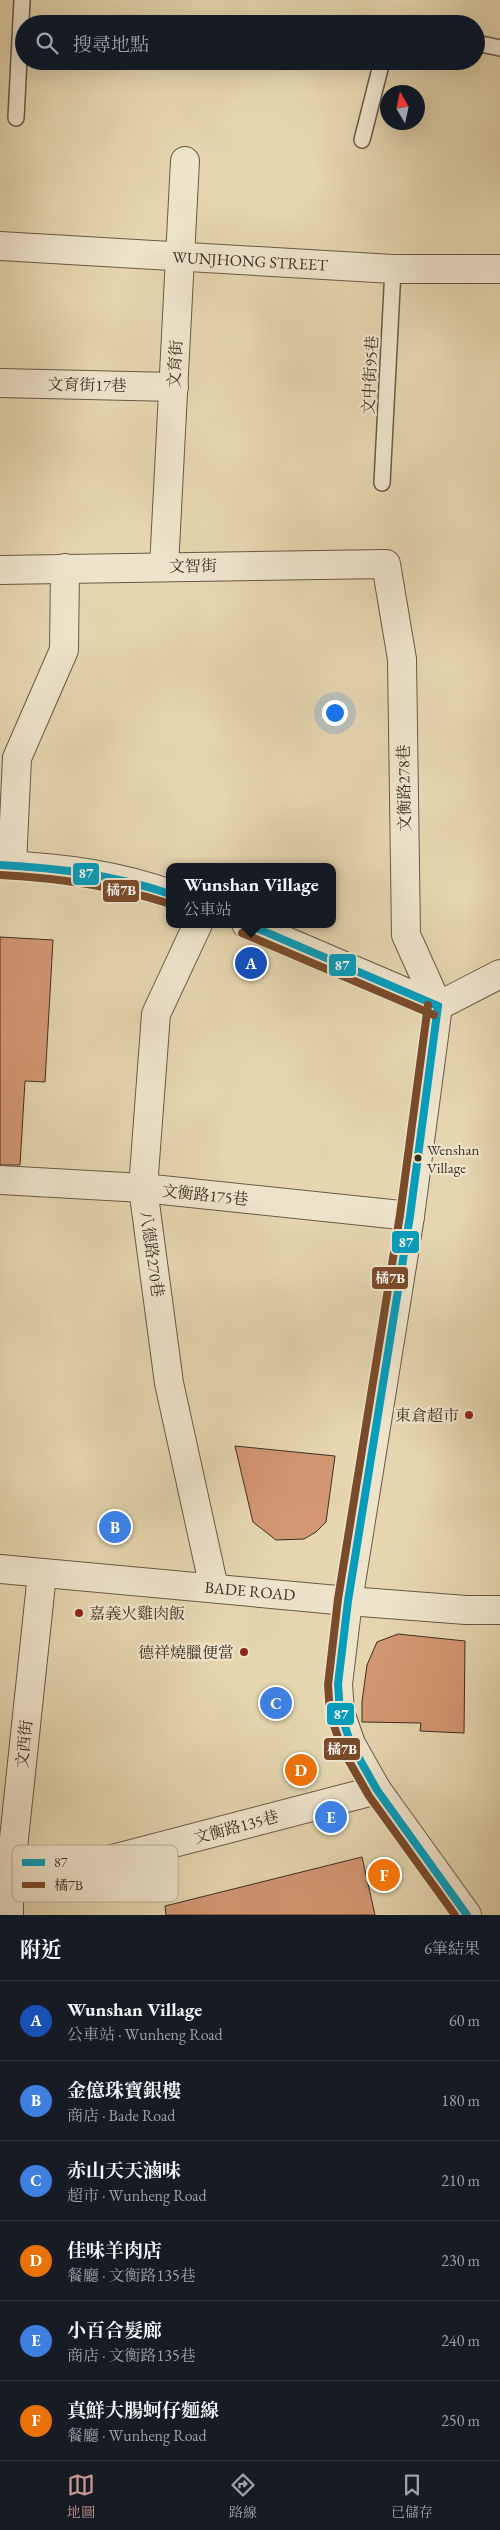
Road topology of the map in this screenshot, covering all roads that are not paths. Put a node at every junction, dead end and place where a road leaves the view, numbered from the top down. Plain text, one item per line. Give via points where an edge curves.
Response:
1 (22, 0) edge
2 (21, 15) edge
3 (485, 45) edge
4 (500, 48) edge
5 (18, 70) edge
6 (380, 70) edge
7 (16, 118) dead end
8 (362, 140) dead end
9 (185, 161) dead end
10 (0, 246) edge
11 (181, 257) junction
12 (393, 269) junction
13 (500, 269) edge
14 (0, 383) edge
15 (174, 387) junction
16 (382, 483) dead end
17 (386, 564) joint
18 (164, 567) junction
19 (65, 568) junction
20 (0, 570) edge
21 (6, 865) edge
22 (166, 893) edge
23 (196, 928) edge
24 (255, 928) edge
25 (500, 974) edge
26 (438, 1006) junction
27 (0, 1180) edge
28 (143, 1188) junction
29 (410, 1216) junction
30 (0, 1569) edge
31 (42, 1574) junction
32 (214, 1588) junction
33 (348, 1601) junction
34 (500, 1610) edge
35 (377, 1790) junction
36 (163, 1845) edge
37 (4, 1886) edge
38 (9, 1915) edge
39 (467, 1915) edge

1 - 2 lane
3 - 4 lane
5 - 7 lane
6 - 8 lane
9 - 11 street, 文育街
10 - 11 street, WUNJHONG STREET
11 - 12 street, WUNJHONG STREET
11 - 15 street, 文育街
12 - 13 street, WUNJHONG STREET
12 - 16 lane, 文中街95巷
14 - 15 street, 文育街17巷
15 - 18 street, 文育街
17 - 18 street, 文智街
17 - 26 street, 文衡路278巷 via 402,659 406,935
18 - 19 street, 文智街
19 - 20 street, 文智街
19 - 21 street via 64,650 17,758
21 - 22 street via 78,870 140,883
23 - 28 street, 八德路270巷 via 156,1014
24 - 26 street
25 - 26 street
26 - 29 street
27 - 28 street, 文衡路175巷
28 - 29 street, 文衡路175巷
28 - 32 street, 八德路270巷 via 169,1383
29 - 33 street
30 - 31 street, BADE ROAD
31 - 32 street, BADE ROAD
31 - 37 street, 文西街
32 - 33 street, BADE ROAD
33 - 34 street, BADE ROAD
33 - 35 street via 338,1684 340,1712 351,1744
35 - 36 street, 文衡路135巷
35 - 39 street
37 - 38 street, 文西街

